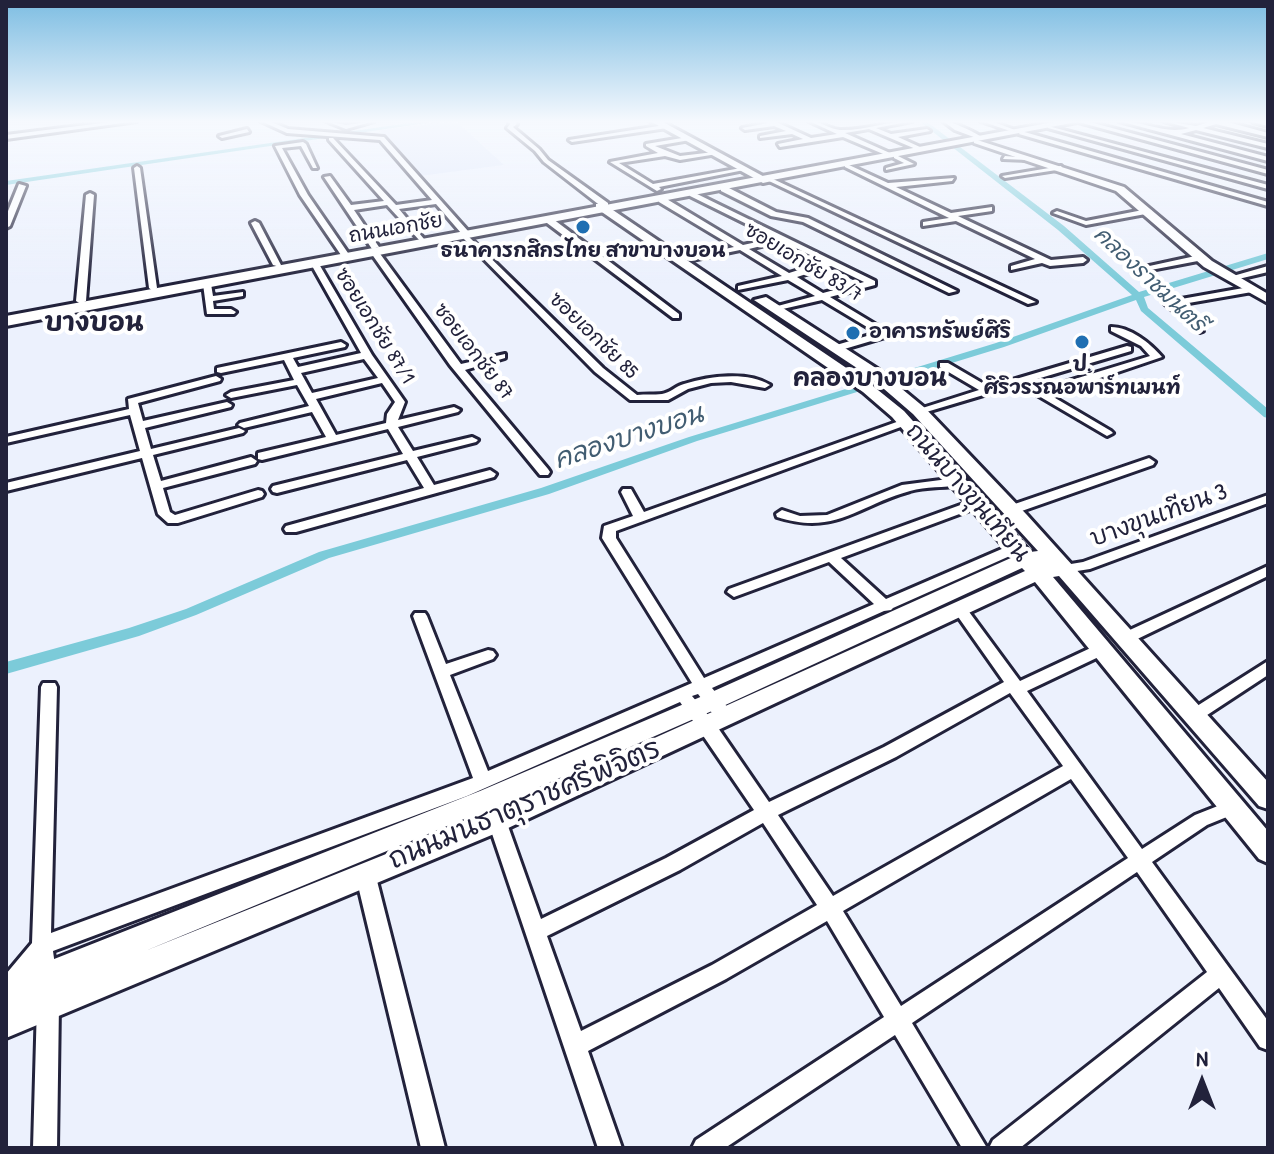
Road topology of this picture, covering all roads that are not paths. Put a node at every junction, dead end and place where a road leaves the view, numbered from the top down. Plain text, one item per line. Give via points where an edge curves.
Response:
1 (138, 175) edge
2 (293, 175) edge
3 (366, 175) edge
4 (415, 175) edge
5 (565, 175) edge
6 (634, 175) edge
7 (706, 175) edge
8 (753, 175) edge
9 (794, 175) edge
10 (796, 175) edge
11 (865, 175) edge
12 (1013, 175) edge
13 (1080, 175) edge
14 (1167, 175) edge
15 (1175, 175) edge
16 (1221, 175) edge
17 (1005, 176) dead end
18 (1171, 176) junction
19 (328, 177) dead end
20 (952, 179) dead end
21 (763, 180) junction
22 (1202, 185) junction
23 (22, 186) dead end
24 (652, 186) junction
25 (890, 187) junction
26 (925, 188) dead end
27 (724, 189) junction
28 (1268, 189) edge
29 (1181, 193) dead end
30 (693, 194) junction
31 (90, 195) dead end
32 (664, 197) junction
33 (1246, 198) junction
34 (438, 201) junction
35 (1268, 204) edge
36 (392, 205) junction
37 (610, 207) junction
38 (349, 208) junction
39 (989, 209) dead end
40 (1148, 211) junction
41 (1057, 213) dead end
42 (953, 217) junction
43 (550, 221) junction
44 (255, 223) dead end
45 (926, 224) dead end
46 (6, 226) edge
47 (465, 233) junction
48 (420, 239) junction
49 (781, 239) junction
50 (742, 248) junction
51 (375, 250) junction
52 (344, 253) junction
53 (689, 259) junction
54 (1042, 260) junction
55 (1083, 260) dead end
56 (1204, 261) junction
57 (315, 264) junction
58 (828, 264) junction
59 (277, 265) junction
60 (1014, 268) dead end
61 (1268, 269) edge
62 (1135, 270) dead end
63 (792, 275) junction
64 (1226, 276) junction
65 (239, 282) junction
66 (153, 288) junction
67 (200, 288) junction
68 (741, 288) junction
69 (1249, 290) junction
70 (952, 291) dead end
71 (825, 296) junction
72 (1267, 297) edge
73 (81, 301) junction
74 (1031, 302) dead end
75 (777, 309) junction
76 (231, 312) dead end
77 (6, 315) edge
78 (676, 316) dead end
79 (6, 321) edge
80 (1114, 329) dead end
81 (1200, 329) dead end
82 (341, 345) dead end
83 (837, 348) junction
84 (1127, 349) dead end
85 (367, 355) junction
86 (501, 356) dead end
87 (287, 357) junction
88 (944, 365) dead end
89 (459, 368) junction
90 (296, 376) junction
91 (383, 380) junction
92 (871, 381) junction
93 (1019, 382) junction
94 (765, 385) dead end
95 (989, 391) junction
96 (1041, 394) junction
97 (311, 402) junction
98 (400, 402) junction
99 (454, 410) dead end
100 (133, 411) junction
101 (912, 416) junction
102 (413, 419) junction
103 (391, 425) junction
104 (138, 426) junction
105 (1107, 433) dead end
106 (332, 438) junction
107 (6, 440) edge
108 (472, 440) dead end
109 (147, 453) junction
110 (409, 456) junction
111 (1149, 462) dead end
112 (544, 472) dead end
113 (490, 474) dead end
114 (956, 482) junction
115 (156, 486) junction
116 (6, 487) edge
117 (277, 489) dead end
118 (431, 490) junction
119 (627, 492) dead end
120 (258, 494) dead end
121 (1268, 499) edge
122 (977, 503) junction
123 (1011, 510) junction
124 (782, 514) dead end
125 (640, 516) junction
126 (291, 529) dead end
127 (831, 556) junction
128 (1039, 561) junction
129 (1268, 570) edge
130 (734, 592) dead end
131 (886, 607) junction
132 (959, 608) junction
133 (420, 616) dead end
134 (1124, 639) junction
135 (1102, 649) junction
136 (488, 655) dead end
137 (1268, 667) edge
138 (442, 672) junction
139 (1015, 686) junction
140 (49, 687) dead end
141 (705, 706) junction
142 (1192, 717) junction
143 (1075, 768) junction
144 (1268, 799) edge
145 (490, 800) junction
146 (1233, 807) junction
147 (766, 812) junction
148 (1268, 851) edge
149 (1140, 860) junction
150 (365, 873) junction
151 (831, 909) junction
152 (534, 932) junction
153 (42, 946) junction
154 (1222, 973) junction
155 (47, 989) junction
156 (6, 992) edge
157 (897, 1019) junction
158 (6, 1022) edge
159 (1268, 1039) edge
160 (575, 1046) junction
161 (45, 1148) edge
162 (433, 1148) edge
163 (610, 1148) edge
164 (704, 1148) edge
165 (975, 1148) edge
166 (1001, 1148) edge

1 - 66 street
2 - 52 street
3 - 36 street
4 - 34 street, ซอยเอกชัย 85
5 - 37 street
6 - 24 street, ซอยเอกชัย 83/7
7 - 24 street
8 - 21 main road
9 - 21 main road, ถนนเอกชัย
10 - 21 main road, ถนนเอกชัย
11 - 25 street
12 - 17 street
13 - 40 main road via 1120,189
14 - 18 street
15 - 18 street
16 - 28 street
18 - 22 street
19 - 38 street, ซอยเอกชัย 87
20 - 25 street
21 - 27 main road, ถนนเอกชัย
21 - 32 main road, ถนนเอกชัย
21 - 74 street
22 - 29 street
22 - 33 street
23 - 46 street
24 - 32 street, ซอยเอกชัย 83/7
25 - 26 street
25 - 42 street
27 - 30 main road, ถนนเอกชัย
27 - 70 street via 774,214 805,220
28 - 33 street
30 - 32 main road, ถนนเอกชัย
30 - 49 street
31 - 73 street
32 - 37 main road, ถนนเอกชัย
32 - 50 street, ซอยเอกชัย 83/7
33 - 35 street
34 - 36 street
34 - 47 street, ซอยเอกชัย 85
36 - 38 street
36 - 48 street
37 - 43 main road, ถนนเอกชัย
37 - 47 main road, ถนนเอกชัย
37 - 53 main road, ถนนบางขุนเทียน
38 - 51 street, ซอยเอกชัย 87
39 - 42 street
40 - 41 street via 1086,223
40 - 56 main road
42 - 45 street
42 - 54 street
43 - 47 main road, ถนนเอกชัย
43 - 78 street
44 - 59 street
47 - 48 main road, ถนนเอกชัย
47 - 51 main road, ถนนเอกชัย
47 - 94 street, ซอยเอกชัย 85 via 599,370 634,398 668,397 711,380
48 - 51 main road, ถนนเอกชัย
49 - 50 street
49 - 58 street
50 - 53 street
50 - 63 street, ซอยเอกชัย 83/7
51 - 52 main road, ถนนเอกชัย
51 - 57 main road, ถนนเอกชัย
51 - 89 street, ซอยเอกชัย 87
52 - 59 main road, ถนนเอกชัย
53 - 68 main road, ถนนบางขุนเทียน
53 - 92 main road, ถนนบางขุนเทียน
54 - 55 street
54 - 60 street
56 - 62 street
56 - 64 main road
57 - 65 main road, ถนนเอกชัย
57 - 85 street, ซอยเอกชัย 87/1
58 - 63 street
58 - 71 street via 872,284
59 - 65 main road, ถนนเอกชัย
61 - 64 street
63 - 68 street
63 - 71 street, ซอยเอกชัย 83/7
64 - 69 main road
65 - 67 main road, ถนนเอกชัย
65 - 67 street
66 - 67 main road, ถนนเอกชัย
66 - 73 main road, ถนนเอกชัย
67 - 76 street via 212,313
67 - 79 main road, ถนนเอกชัย
68 - 75 main road, ถนนบางขุนเทียน
69 - 72 main road
69 - 81 street via 1170,304
71 - 75 street
71 - 83 street, ซอยเอกชัย 83/7 via 884,333
73 - 77 main road, ถนนเอกชัย
75 - 83 main road, ถนนบางขุนเทียน
80 - 96 street via 1145,344 1157,357
82 - 87 street
83 - 92 main road, ถนนบางขุนเทียน
84 - 93 street
85 - 90 street
85 - 91 street, ซอยเอกชัย 87/1
86 - 89 street
87 - 90 street
87 - 100 street via 138,398 132,401
88 - 95 street
89 - 112 street, ซอยเอกชัย 87
90 - 97 street
90 - 104 street
91 - 97 street
91 - 98 street, ซอยเอกชัย 87/1
92 - 101 main road, ถนนบางขุนเทียน
93 - 95 street
93 - 96 street
95 - 101 street
96 - 105 street
97 - 106 street
97 - 109 street via 242,428
98 - 102 street
98 - 103 street, ซอยเอกชัย 87/1
99 - 102 street
100 - 104 street
100 - 107 street
101 - 114 main road, ถนนบางขุนเทียน
101 - 123 main road, ถนนบางขุนเทียน
101 - 125 street
102 - 103 street
103 - 106 street
103 - 110 street
104 - 109 street
106 - 115 street
108 - 110 street
109 - 115 street
109 - 116 street
110 - 117 street
110 - 118 street
111 - 123 street
113 - 118 street
114 - 122 main road, ถนนบางขุนเทียน
114 - 124 street via 906,488 816,523
115 - 120 street via 171,520
118 - 126 street
119 - 125 street
121 - 128 street, บางขุนเทียน 3 via 1085,566
122 - 127 street
122 - 128 main road, ถนนบางขุนเทียน
123 - 128 main road, ถนนบางขุนเทียน
125 - 141 street via 609,529 609,538
127 - 130 street
127 - 131 street
128 - 131 street, ถนนมนธาตุราชศรีพิจิตร
128 - 132 main road, ถนนมนธาตุราชศรีพิจิตร
128 - 134 main road, ถนนบางขุนเทียน
128 - 135 main road, ถนนบางขุนเทียน
128 - 141 main road, ถนนมนธาตุราชศรีพิจิตร
129 - 134 street
131 - 141 street, ถนนมนธาตุราชศรีพิจิตร
132 - 139 street
132 - 141 main road, ถนนมนธาตุราชศรีพิจิตร
133 - 138 street
134 - 142 main road, ถนนบางขุนเทียน
135 - 139 street
135 - 146 main road, ถนนบางขุนเทียน
136 - 138 street
137 - 142 street
138 - 145 street
139 - 143 street
139 - 147 street
140 - 153 street
141 - 145 main road, ถนนมนธาตุราชศรีพิจิตร
141 - 145 street, ถนนมนธาตุราชศรีพิจิตร
141 - 147 street
142 - 144 main road, ถนนบางขุนเทียน
143 - 149 street
143 - 151 street
145 - 150 main road, ถนนมนธาตุราชศรีพิจิตร
145 - 152 street
145 - 153 street, ถนนมนธาตุราชศรีพิจิตร
145 - 155 main road, ถนนมนธาตุราชศรีพิจิตร
146 - 148 main road, ถนนบางขุนเทียน
146 - 149 street via 1201,820
147 - 151 street
147 - 152 street
149 - 154 street
149 - 157 street
150 - 155 main road, ถนนมนธาตุราชศรีพิจิตร
150 - 162 street
151 - 157 street
151 - 160 street
152 - 160 street
153 - 155 street
153 - 156 street, ถนนมนธาตุราชศรีพิจิตร
154 - 159 street
154 - 166 street
155 - 156 main road, ถนนมนธาตุราชศรีพิจิตร
155 - 158 main road, ถนนมนธาตุราชศรีพิจิตร
155 - 161 street
157 - 164 street
157 - 165 street
160 - 163 street

